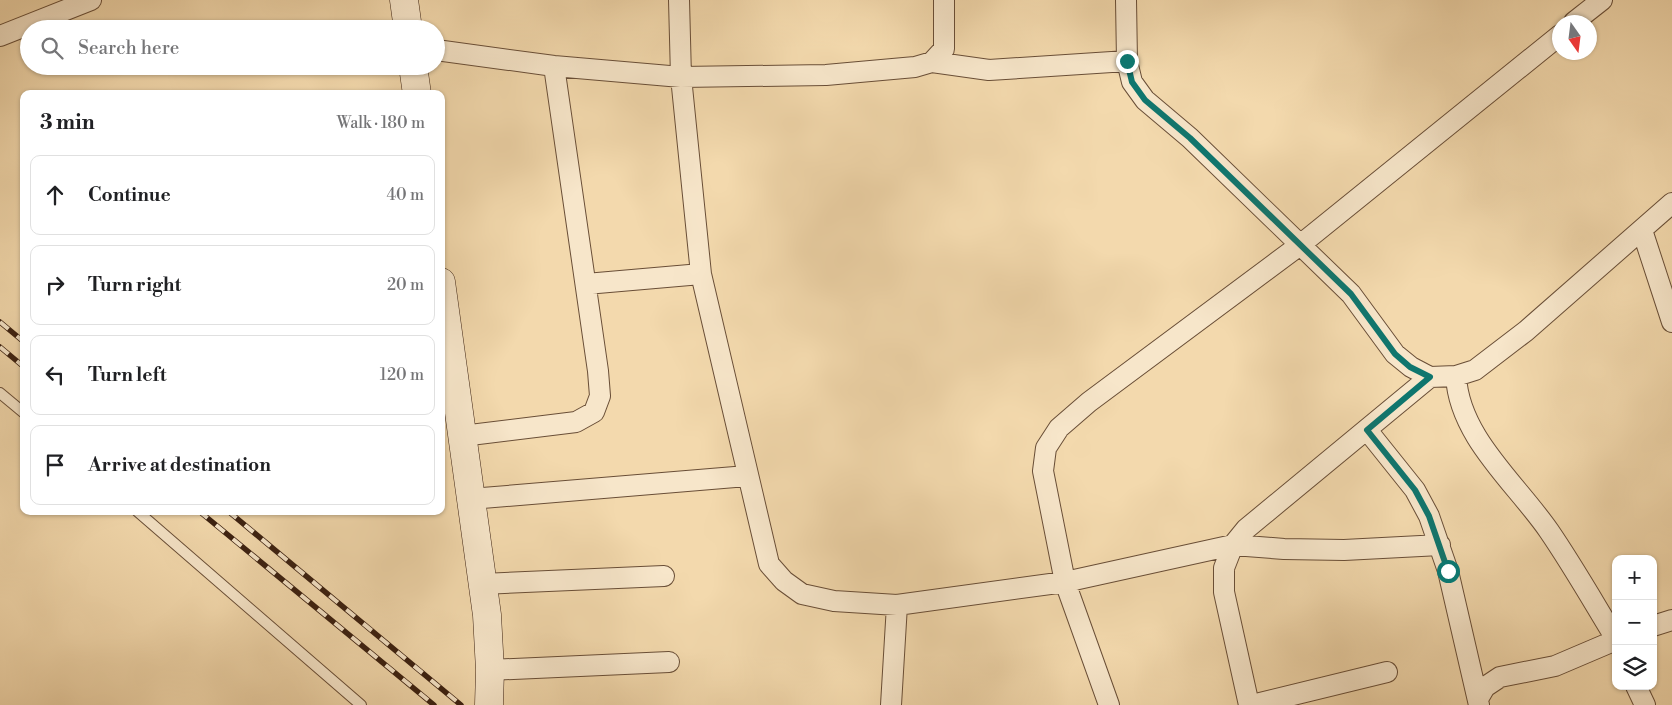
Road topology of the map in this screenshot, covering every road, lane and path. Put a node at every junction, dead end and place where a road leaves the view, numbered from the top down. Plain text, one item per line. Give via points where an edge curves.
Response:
1 (91, 0) edge
2 (404, 0) edge
3 (679, 0) edge
4 (944, 0) edge
5 (1126, 0) edge
6 (1602, 0) edge
7 (1583, 15) edge
8 (40, 20) edge
9 (407, 20) edge
10 (20, 28) edge
11 (0, 36) edge
12 (1552, 40) edge
13 (445, 51) edge
14 (1127, 61) junction
15 (932, 62) junction
16 (554, 66) junction
17 (414, 75) edge
18 (681, 77) junction
19 (416, 90) edge
20 (1672, 203) edge
21 (1642, 230) junction
22 (1300, 245) junction
23 (701, 274) junction
24 (586, 284) junction
25 (445, 311) edge
26 (1672, 322) edge
27 (1456, 376) junction
28 (1430, 377) junction
29 (0, 393) edge
30 (20, 410) edge
31 (1367, 430) junction
32 (462, 436) junction
33 (747, 476) junction
34 (470, 499) junction
35 (142, 515) edge
36 (1440, 544) junction
37 (1233, 545) junction
38 (664, 576) dead end
39 (1065, 582) junction
40 (482, 584) junction
41 (896, 605) junction
42 (1672, 620) edge
43 (1657, 625) edge
44 (1612, 641) edge
45 (669, 662) dead end
46 (490, 670) junction
47 (1387, 672) dead end
48 (1638, 690) edge
49 (1478, 702) edge
50 (361, 705) edge
51 (488, 705) edge
52 (891, 705) edge
53 (1109, 705) edge
54 (1250, 705) edge
55 (1645, 705) edge

1 - 8 street
2 - 9 street
3 - 18 street
4 - 15 street via 944,49
5 - 14 street
6 - 7 street
10 - 11 street
12 - 22 street
13 - 16 street
14 - 15 street via 989,70
14 - 22 street via 1132,82 1145,100 1190,138
15 - 18 street via 915,67 826,75
16 - 18 street
16 - 24 street
17 - 19 street
18 - 23 street
20 - 21 street
21 - 26 street
21 - 27 street via 1526,331 1476,370
22 - 28 street via 1351,294 1395,354 1410,367
22 - 39 street via 1089,402 1060,428 1046,448 1043,471
23 - 24 street
23 - 33 street
24 - 32 street via 600,396 594,412 576,422
25 - 32 street
27 - 28 street
27 - 44 street via 1457,393 1467,424 1555,540
28 - 31 street
29 - 30 lane
31 - 36 street via 1415,490
31 - 37 street via 1246,529
32 - 34 street
33 - 34 street
33 - 41 street via 769,564 784,581 802,594 834,601
34 - 40 street
35 - 50 lane
36 - 37 street via 1344,550
36 - 49 street
37 - 39 street
37 - 54 street via 1224,568 1224,592
38 - 40 street
39 - 41 street
39 - 53 street
40 - 46 street
41 - 52 street
42 - 43 street
44 - 49 street via 1555,666 1500,677 1485,687
45 - 46 street
46 - 51 street
47 - 54 street
48 - 55 street

